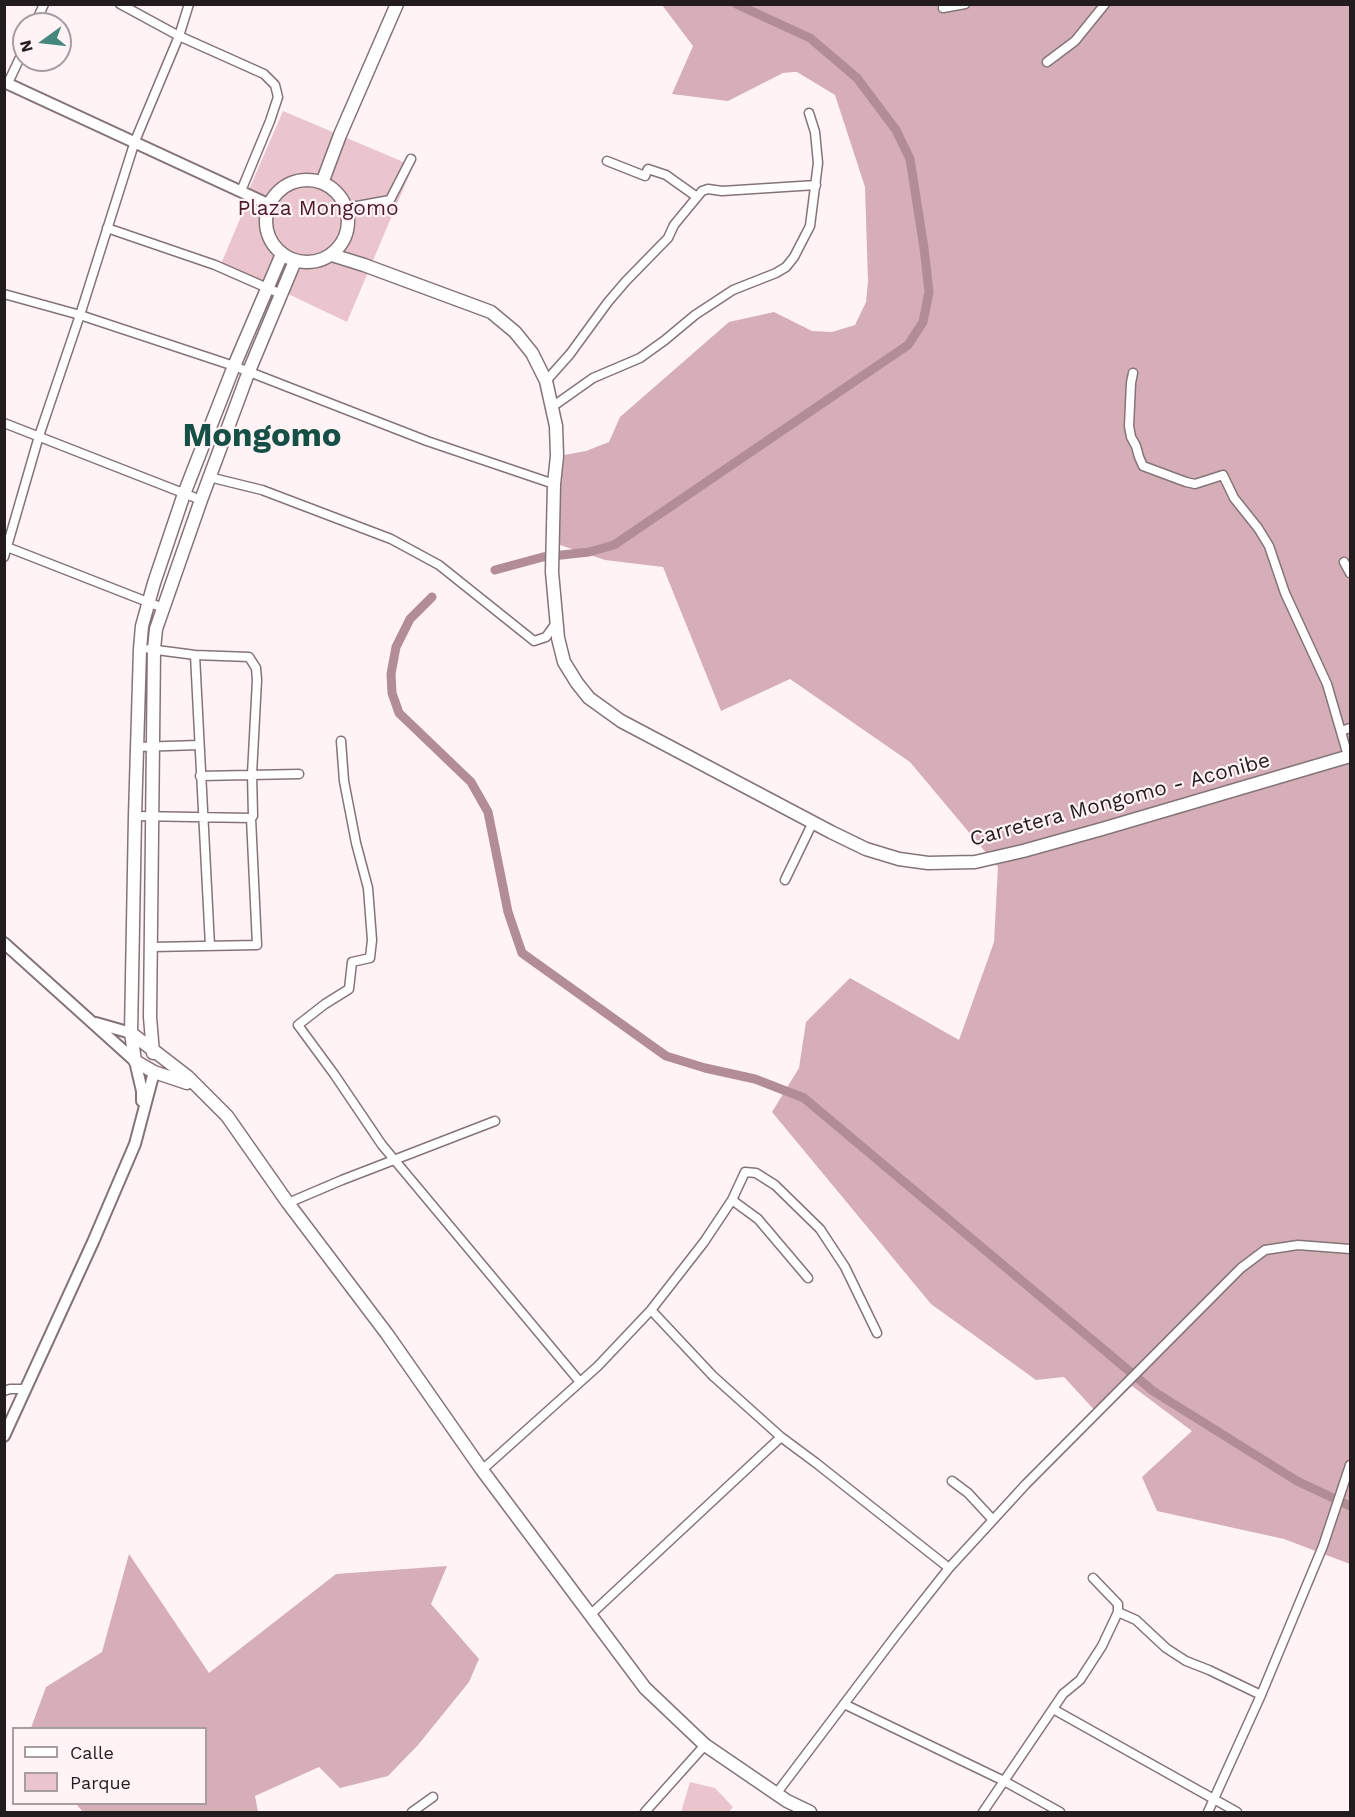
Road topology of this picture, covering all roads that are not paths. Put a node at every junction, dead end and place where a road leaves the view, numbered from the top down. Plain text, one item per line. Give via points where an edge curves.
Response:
1 (120, 4) edge
2 (189, 4) edge
3 (397, 4) edge
4 (965, 4) edge
5 (1104, 4) edge
6 (943, 8) dead end
7 (179, 36) junction
8 (1047, 62) dead end
9 (7, 82) edge
10 (809, 113) dead end
11 (135, 141) junction
12 (411, 159) dead end
13 (607, 161) dead end
14 (322, 183) junction
15 (816, 185) junction
16 (241, 191) junction
17 (698, 197) junction
18 (270, 204) junction
19 (346, 208) junction
20 (107, 228) junction
21 (342, 243) junction
22 (282, 254) junction
23 (332, 255) junction
24 (295, 261) junction
25 (364, 264) junction
26 (267, 289) junction
27 (4, 294) edge
28 (281, 294) junction
29 (80, 315) junction
30 (234, 366) junction
31 (249, 371) junction
32 (1133, 373) dead end
33 (546, 381) junction
34 (552, 406) junction
35 (4, 423) edge
36 (39, 436) junction
37 (209, 477) junction
38 (554, 484) junction
39 (184, 494) junction
40 (201, 500) junction
41 (7, 548) junction
42 (4, 557) edge
43 (1344, 562) dead end
44 (1350, 573) edge
45 (148, 601) junction
46 (163, 608) junction
47 (557, 622) junction
48 (140, 649) junction
49 (154, 649) junction
50 (195, 655) junction
51 (1350, 728) edge
52 (1341, 731) junction
53 (341, 741) dead end
54 (199, 745) junction
55 (153, 746) junction
56 (137, 747) junction
57 (1349, 756) edge
58 (252, 774) junction
59 (299, 774) dead end
60 (200, 776) junction
61 (135, 816) junction
62 (153, 817) junction
63 (202, 818) junction
64 (251, 818) junction
65 (813, 822) junction
66 (785, 880) dead end
67 (4, 943) edge
68 (210, 946) junction
69 (151, 947) junction
70 (91, 1020) junction
71 (131, 1033) junction
72 (153, 1049) junction
73 (135, 1061) junction
74 (154, 1072) junction
75 (202, 1091) junction
76 (142, 1111) junction
77 (495, 1121) dead end
78 (394, 1160) junction
79 (732, 1200) junction
80 (288, 1203) junction
81 (1350, 1249) edge
82 (808, 1278) dead end
83 (651, 1310) junction
84 (877, 1333) dead end
85 (580, 1382) junction
86 (27, 1389) junction
87 (4, 1391) edge
88 (4, 1436) edge
89 (781, 1437) junction
90 (1350, 1465) edge
91 (482, 1470) junction
92 (952, 1481) dead end
93 (993, 1520) junction
94 (948, 1568) junction
95 (1093, 1578) dead end
96 (1118, 1612) junction
97 (590, 1615) junction
98 (1261, 1695) junction
99 (844, 1704) junction
100 (1053, 1709) junction
101 (705, 1745) junction
102 (1004, 1781) junction
103 (433, 1797) dead end
104 (782, 1798) junction
105 (1214, 1800) junction
106 (412, 1812) edge
107 (645, 1812) edge
108 (799, 1812) edge
109 (810, 1812) edge
110 (983, 1812) edge
111 (1060, 1812) edge
112 (1208, 1812) edge
113 (1238, 1812) edge

1 - 7 street
2 - 7 street
3 - 14 main road
4 - 6 street
5 - 8 street via 1075,41
7 - 11 street
7 - 16 street via 264,74 275,85 276,105
9 - 11 street
10 - 15 street via 818,163
11 - 16 street
11 - 20 street
12 - 19 street via 390,200
13 - 17 street via 645,176 648,169 666,174
14 - 18 main road via 297,181 276,194
14 - 19 main road via 341,197
15 - 17 street via 708,189
15 - 34 street via 810,226 786,267 733,290 640,358 593,378
16 - 18 street
17 - 33 street
18 - 22 main road via 266,226
19 - 21 main road via 347,232
20 - 26 street
20 - 29 street
21 - 23 main road
21 - 25 main road, Carretera Mongomo - Aconibe
22 - 24 main road
22 - 26 main road
23 - 24 main road via 314,262
23 - 25 main road, Carretera Mongomo - Aconibe
24 - 28 main road
25 - 33 main road, Carretera Mongomo - Aconibe via 491,312 532,353
26 - 28 street
26 - 30 main road
27 - 29 street
28 - 31 main road
29 - 30 street
29 - 36 street
30 - 31 street
30 - 39 main road
31 - 37 main road
31 - 38 street via 427,441
32 - 52 street via 1129,426 1143,466 1195,484 1222,475 1269,546 1285,593 1327,684
33 - 34 main road, Carretera Mongomo - Aconibe
34 - 38 main road, Carretera Mongomo - Aconibe via 557,456
35 - 36 street
36 - 39 street
36 - 41 street
37 - 40 main road
37 - 47 street via 262,490 391,539 439,565 534,641 546,637
38 - 47 main road, Carretera Mongomo - Aconibe via 552,572
39 - 40 street
39 - 45 main road
40 - 46 main road
41 - 42 street
41 - 45 street
43 - 44 street
45 - 46 street
45 - 48 main road
46 - 49 main road
47 - 65 main road, Carretera Mongomo - Aconibe via 564,662 589,698 621,721
48 - 49 street
48 - 56 main road
49 - 50 street
49 - 55 main road
50 - 54 street
50 - 58 street via 249,657 256,668
51 - 52 street
52 - 57 street
53 - 78 street via 344,781 368,888 370,957 352,962 349,989 298,1025
54 - 55 street
54 - 60 street
55 - 56 street
55 - 62 main road
56 - 61 main road
57 - 65 main road, Carretera Mongomo - Aconibe via 975,862 899,859 866,849
58 - 59 street
58 - 60 street
58 - 64 street
60 - 63 street
61 - 62 street
61 - 71 main road
62 - 63 street
62 - 69 main road
63 - 64 street
63 - 68 street
64 - 68 street via 257,945
65 - 66 street
67 - 70 street
68 - 69 street
69 - 72 main road
70 - 71 street
70 - 73 street
71 - 72 main road
71 - 73 main road
72 - 74 main road
72 - 75 main road
73 - 74 main road
73 - 76 street
74 - 75 main road
74 - 76 street
75 - 80 main road via 227,1116
76 - 86 street via 135,1144
77 - 78 street
78 - 80 street
78 - 85 street
79 - 82 street via 758,1219
79 - 83 street
79 - 84 street via 745,1172 756,1173 775,1185 820,1229
80 - 91 main road via 387,1334
81 - 93 street via 1298,1245 1265,1250 1241,1268
83 - 85 street
83 - 89 street via 713,1376
85 - 91 street
86 - 87 street
86 - 88 street
89 - 94 street
89 - 97 street
90 - 98 street via 1323,1546
91 - 97 main road
92 - 93 street
93 - 94 street
94 - 99 street
95 - 96 street via 1118,1604
96 - 98 street via 1136,1620 1186,1661
96 - 100 street via 1080,1680 1062,1694
97 - 101 main road via 645,1688
98 - 105 street
99 - 102 street
99 - 104 street
100 - 102 street
100 - 105 street
101 - 104 main road
101 - 107 street
102 - 110 street
102 - 111 street
103 - 106 street
104 - 108 main road
104 - 109 main road
105 - 112 street
105 - 113 street

